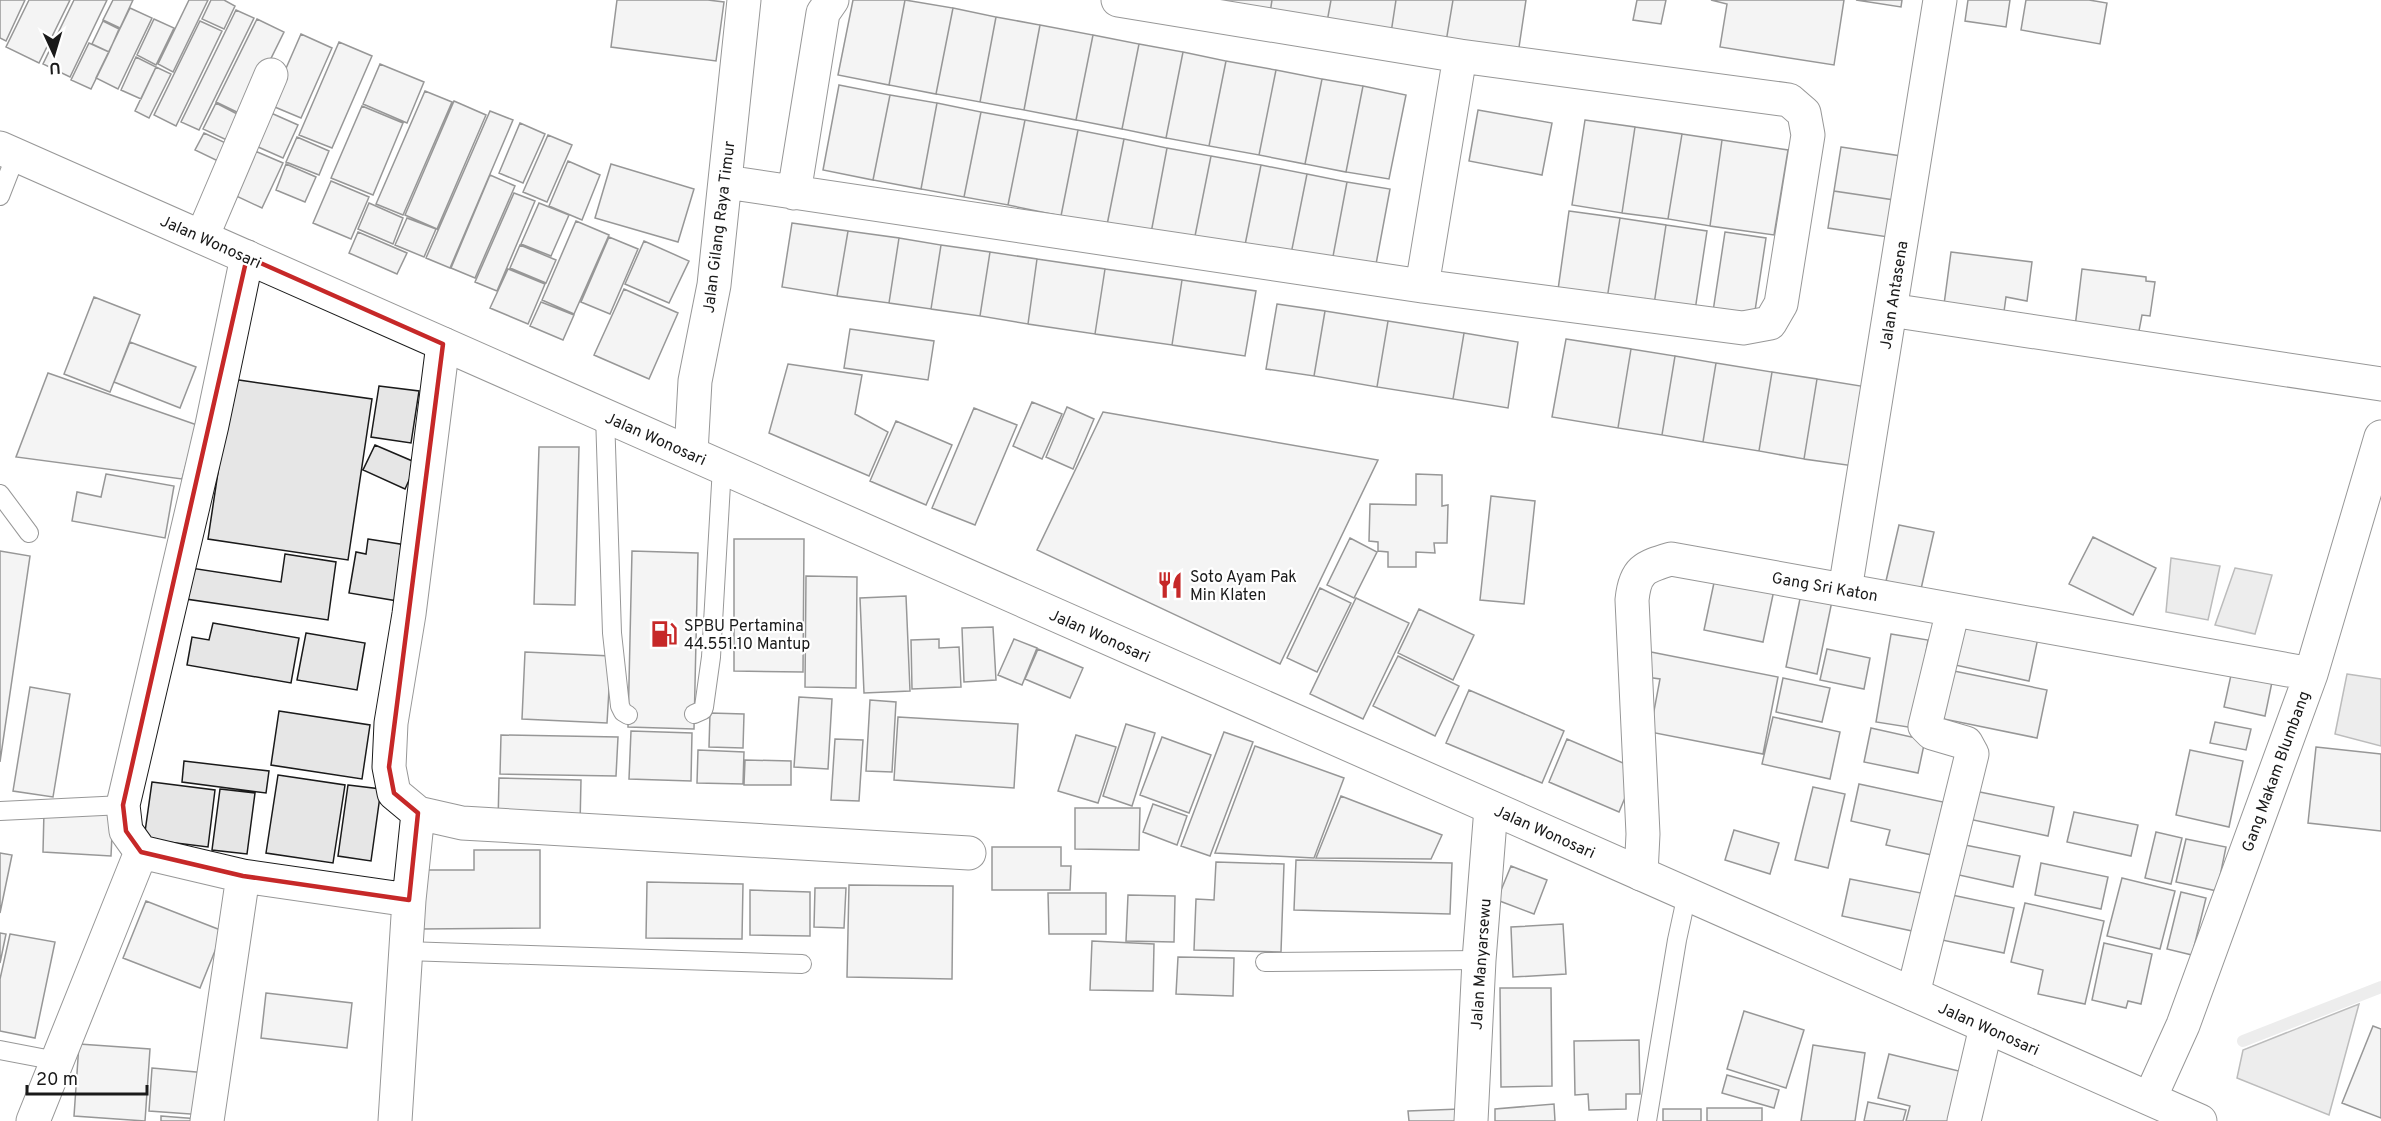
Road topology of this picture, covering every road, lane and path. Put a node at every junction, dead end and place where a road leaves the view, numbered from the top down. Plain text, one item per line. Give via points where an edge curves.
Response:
1 (744, 0) edge
2 (832, 0) edge
3 (1118, 0) edge
4 (1940, 0) edge
5 (1460, 56) junction
6 (271, 75) dead end
7 (8, 152) edge
8 (726, 182) junction
9 (794, 193) junction
10 (0, 196) edge
11 (202, 237) junction
12 (247, 257) junction
13 (1422, 286) junction
14 (1890, 310) junction
15 (443, 344) junction
16 (2381, 384) edge
17 (604, 416) junction
18 (2381, 437) edge
19 (691, 453) junction
20 (722, 467) junction
21 (0, 494) edge
22 (29, 532) dead end
23 (1845, 590) junction
24 (1953, 610) junction
25 (2311, 674) junction
26 (628, 714) dead end
27 (694, 714) dead end
28 (123, 805) junction
29 (1491, 808) junction
30 (0, 811) edge
31 (418, 813) junction
32 (141, 852) junction
33 (969, 853) dead end
34 (1641, 874) junction
35 (243, 876) junction
36 (1687, 894) junction
37 (409, 900) junction
38 (406, 951) junction
39 (1479, 960) junction
40 (1264, 962) dead end
41 (802, 964) dead end
42 (1913, 994) junction
43 (1986, 1026) junction
44 (0, 1050) edge
45 (57, 1060) junction
46 (2150, 1098) junction
47 (33, 1121) edge
48 (207, 1121) edge
49 (395, 1121) edge
50 (1471, 1121) edge
51 (1647, 1121) edge
52 (1964, 1121) edge
53 (2200, 1121) edge

1 - 8 main road, Jalan Gilang Raya Timur
2 - 9 main road via 823,13
3 - 5 main road
4 - 14 main road, Jalan Antasena
5 - 13 main road
5 - 13 main road via 1789,100 1804,113 1808,135 1781,304 1770,323 1743,328
6 - 11 main road
7 - 10 lane
7 - 11 main road, Jalan Wonosari
8 - 9 main road
8 - 19 main road, Jalan Gilang Raya Timur via 714,285 695,381
9 - 13 main road
11 - 12 main road, Jalan Wonosari
12 - 15 main road, Jalan Wonosari
12 - 28 main road
14 - 16 main road
14 - 23 main road, Jalan Antasena
15 - 17 main road, Jalan Wonosari
15 - 31 main road via 389,767 394,793
17 - 19 main road, Jalan Wonosari
17 - 26 lane via 612,633 620,706
18 - 25 main road, Gang Makam Blumbang
19 - 20 main road, Jalan Wonosari
20 - 27 lane via 711,657 704,707
20 - 29 main road, Jalan Wonosari
21 - 22 lane
23 - 24 main road, Gang Sri Katon
23 - 34 main road, Gang Sri Katon via 1671,559 1640,572 1632,600 1643,834
24 - 25 main road, Gang Sri Katon
24 - 42 main road via 1925,726 1932,733 1966,743 1972,754
25 - 46 main road, Gang Makam Blumbang via 2183,1025
28 - 30 lane
28 - 32 main road via 126,831
29 - 34 main road, Jalan Wonosari
29 - 39 main road, Jalan Manyarsewu
31 - 33 main road via 462,823
31 - 37 main road
32 - 35 main road
32 - 45 main road
34 - 36 main road, Jalan Wonosari
35 - 37 main road
35 - 48 main road
36 - 42 main road, Jalan Wonosari
36 - 51 lane
37 - 38 main road
38 - 41 lane
38 - 49 main road
39 - 40 lane
39 - 50 main road, Jalan Manyarsewu
42 - 43 main road, Jalan Wonosari
43 - 46 main road, Jalan Wonosari
43 - 52 main road
44 - 45 lane
45 - 47 main road
46 - 53 main road, Jalan Wonosari

